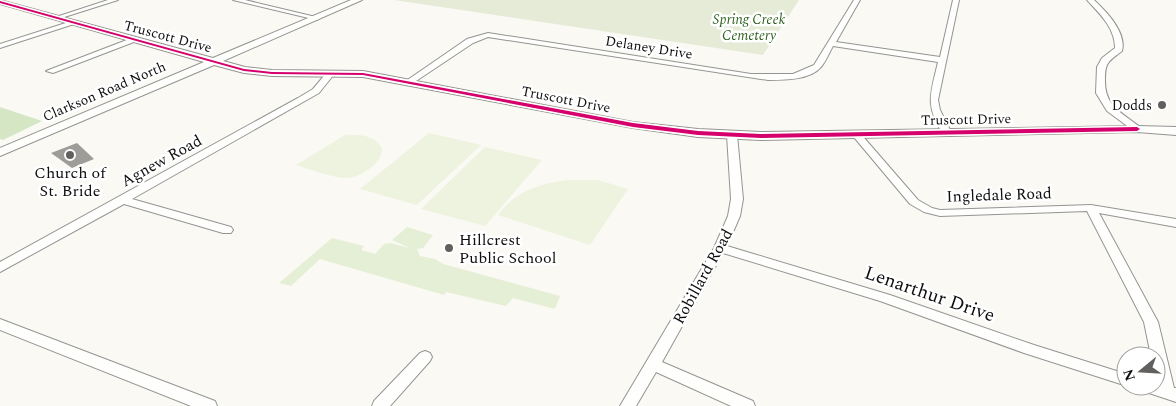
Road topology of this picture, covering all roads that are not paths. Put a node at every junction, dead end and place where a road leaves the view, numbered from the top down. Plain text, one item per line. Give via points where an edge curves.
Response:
1 (115, 0) edge
2 (236, 0) edge
3 (358, 0) edge
4 (857, 0) edge
5 (956, 0) edge
6 (1090, 0) edge
7 (0, 2) edge
8 (56, 18) junction
9 (317, 18) junction
10 (72, 23) junction
11 (134, 40) junction
12 (833, 44) junction
13 (0, 46) edge
14 (944, 60) junction
15 (212, 61) junction
16 (50, 71) dead end
17 (331, 73) junction
18 (410, 82) junction
19 (1137, 129) junction
20 (1176, 131) edge
21 (946, 132) junction
22 (856, 134) junction
23 (732, 135) junction
24 (0, 152) edge
25 (123, 200) junction
26 (1091, 208) junction
27 (1176, 223) edge
28 (227, 230) dead end
29 (720, 248) junction
30 (0, 268) edge
31 (0, 324) edge
32 (425, 357) dead end
33 (652, 364) junction
34 (1116, 377) edge
35 (1171, 394) edge
36 (209, 406) edge
37 (380, 406) edge
38 (628, 406) edge
39 (748, 406) edge

1 - 8 street
2 - 9 street
3 - 9 street, Clarkson Road North
4 - 12 street, Delaney Drive
5 - 14 street
6 - 19 street via 1103,12 1120,41 1119,49 1101,66 1100,93 1110,109
7 - 8 street, Truscott Drive
8 - 10 street, Truscott Drive
9 - 15 street, Clarkson Road North
10 - 11 street, Truscott Drive
10 - 13 street
11 - 15 street, Truscott Drive
11 - 16 street
12 - 14 street
12 - 18 street, Delaney Drive via 810,72 787,78 766,78 488,35 470,41
14 - 21 street via 934,100 935,110
15 - 17 street, Truscott Drive via 257,72
15 - 24 street, Clarkson Road North
17 - 18 street, Truscott Drive via 363,74
17 - 25 street, Agnew Road via 316,91
18 - 23 street, Truscott Drive via 633,125
19 - 20 street, Truscott Drive
19 - 21 street, Truscott Drive
21 - 22 street, Truscott Drive
22 - 23 street, Truscott Drive
22 - 26 street, Ingledale Road via 914,202 928,210 940,213
23 - 29 street, Robillard Road via 737,199 734,216
25 - 28 street
25 - 30 street, Agnew Road
26 - 27 street, Ingledale Road
26 - 35 street via 1151,322
29 - 33 street, Robillard Road
29 - 34 street, Lenarthur Drive via 885,298
31 - 36 street
32 - 37 street
33 - 38 street, Robillard Road
33 - 39 street

